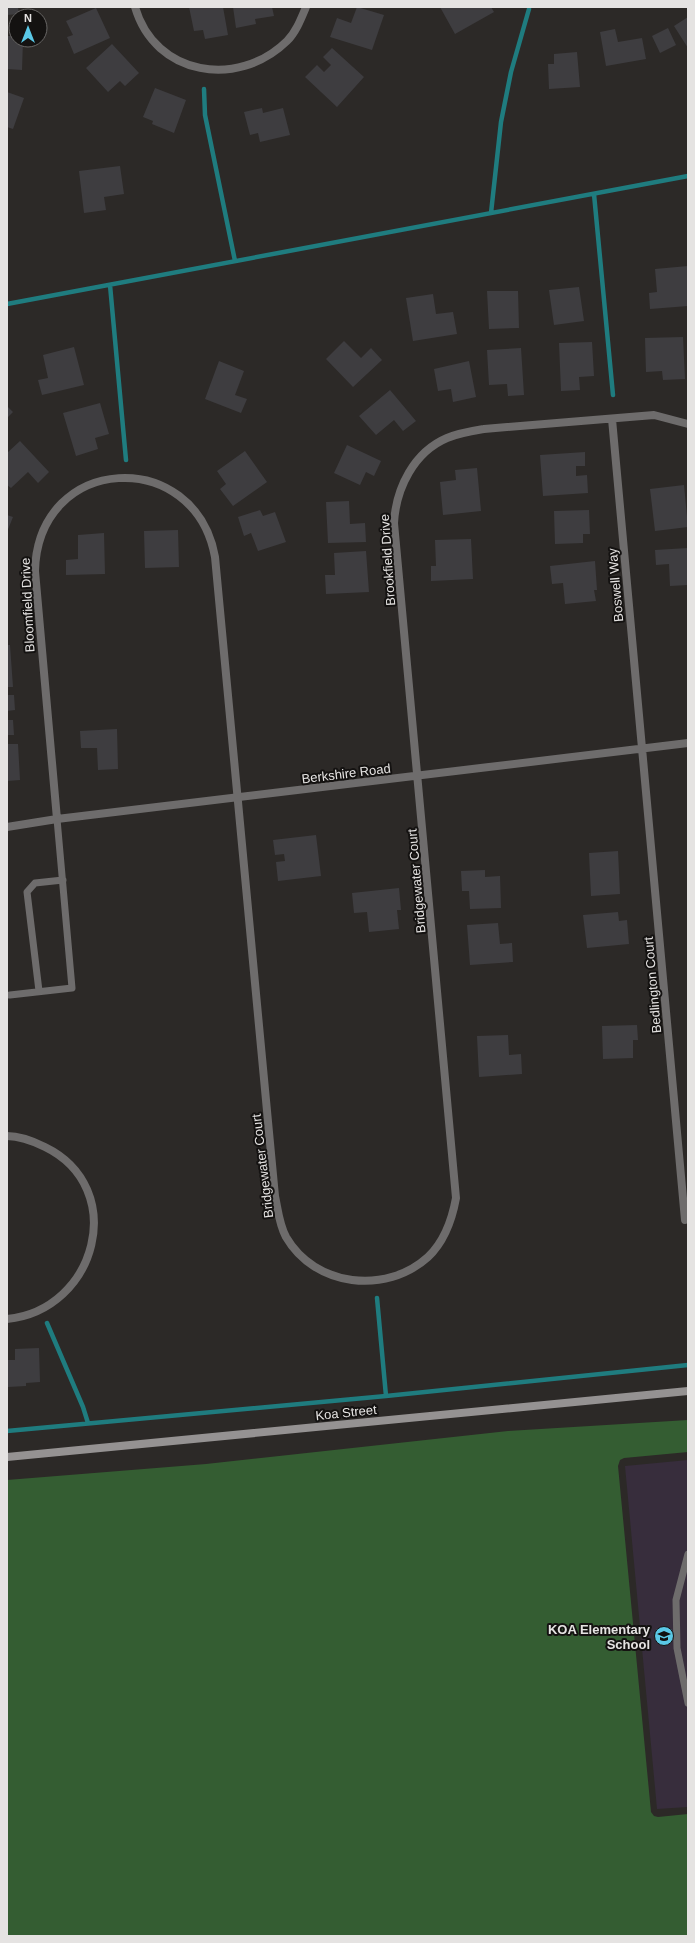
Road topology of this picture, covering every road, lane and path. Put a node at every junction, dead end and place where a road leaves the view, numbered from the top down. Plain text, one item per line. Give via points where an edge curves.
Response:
1 (135, 7) edge
2 (306, 7) edge
3 (612, 419) junction
4 (688, 424) edge
5 (688, 743) edge
6 (642, 748) junction
7 (418, 776) junction
8 (238, 798) junction
9 (57, 819) junction
10 (7, 827) edge
11 (62, 880) junction
12 (40, 991) junction
13 (10, 995) dead end
14 (7, 1136) edge
15 (685, 1220) dead end
16 (7, 1319) edge
17 (688, 1391) edge
18 (7, 1457) edge
19 (688, 1554) edge
20 (688, 1703) edge

1 - 2 street via 144,28 155,43 168,54 184,64 202,69 224,70 246,67 276,51 288,40
3 - 4 street, Brookfield Drive via 654,415
3 - 6 street, Boswell Way
3 - 7 street, Brookfield Drive via 464,432 435,445 419,459 404,480 395,508 394,522
5 - 6 street, Berkshire Road
6 - 7 street, Berkshire Road
6 - 15 street, Bedlington Court
7 - 8 street, Berkshire Road
7 - 8 street, Bridgewater Court via 456,1198 449,1226 429,1256 399,1276 381,1281 361,1282 322,1271 294,1249 279,1220
8 - 9 street, Berkshire Road
8 - 9 street, Bloomfield Drive via 215,557 210,536 195,511 175,492 136,479 105,480 94,482 73,493 56,508 43,531 35,557 40,642
9 - 10 street, Berkshire Road
9 - 11 lane
11 - 12 lane via 35,883 27,892
11 - 12 lane via 72,988
12 - 13 lane
14 - 16 street via 27,1139 54,1151 74,1170 89,1195 94,1232 84,1267 65,1293 33,1314
17 - 18 main road, Koa Street
19 - 20 lane via 676,1600 677,1648

